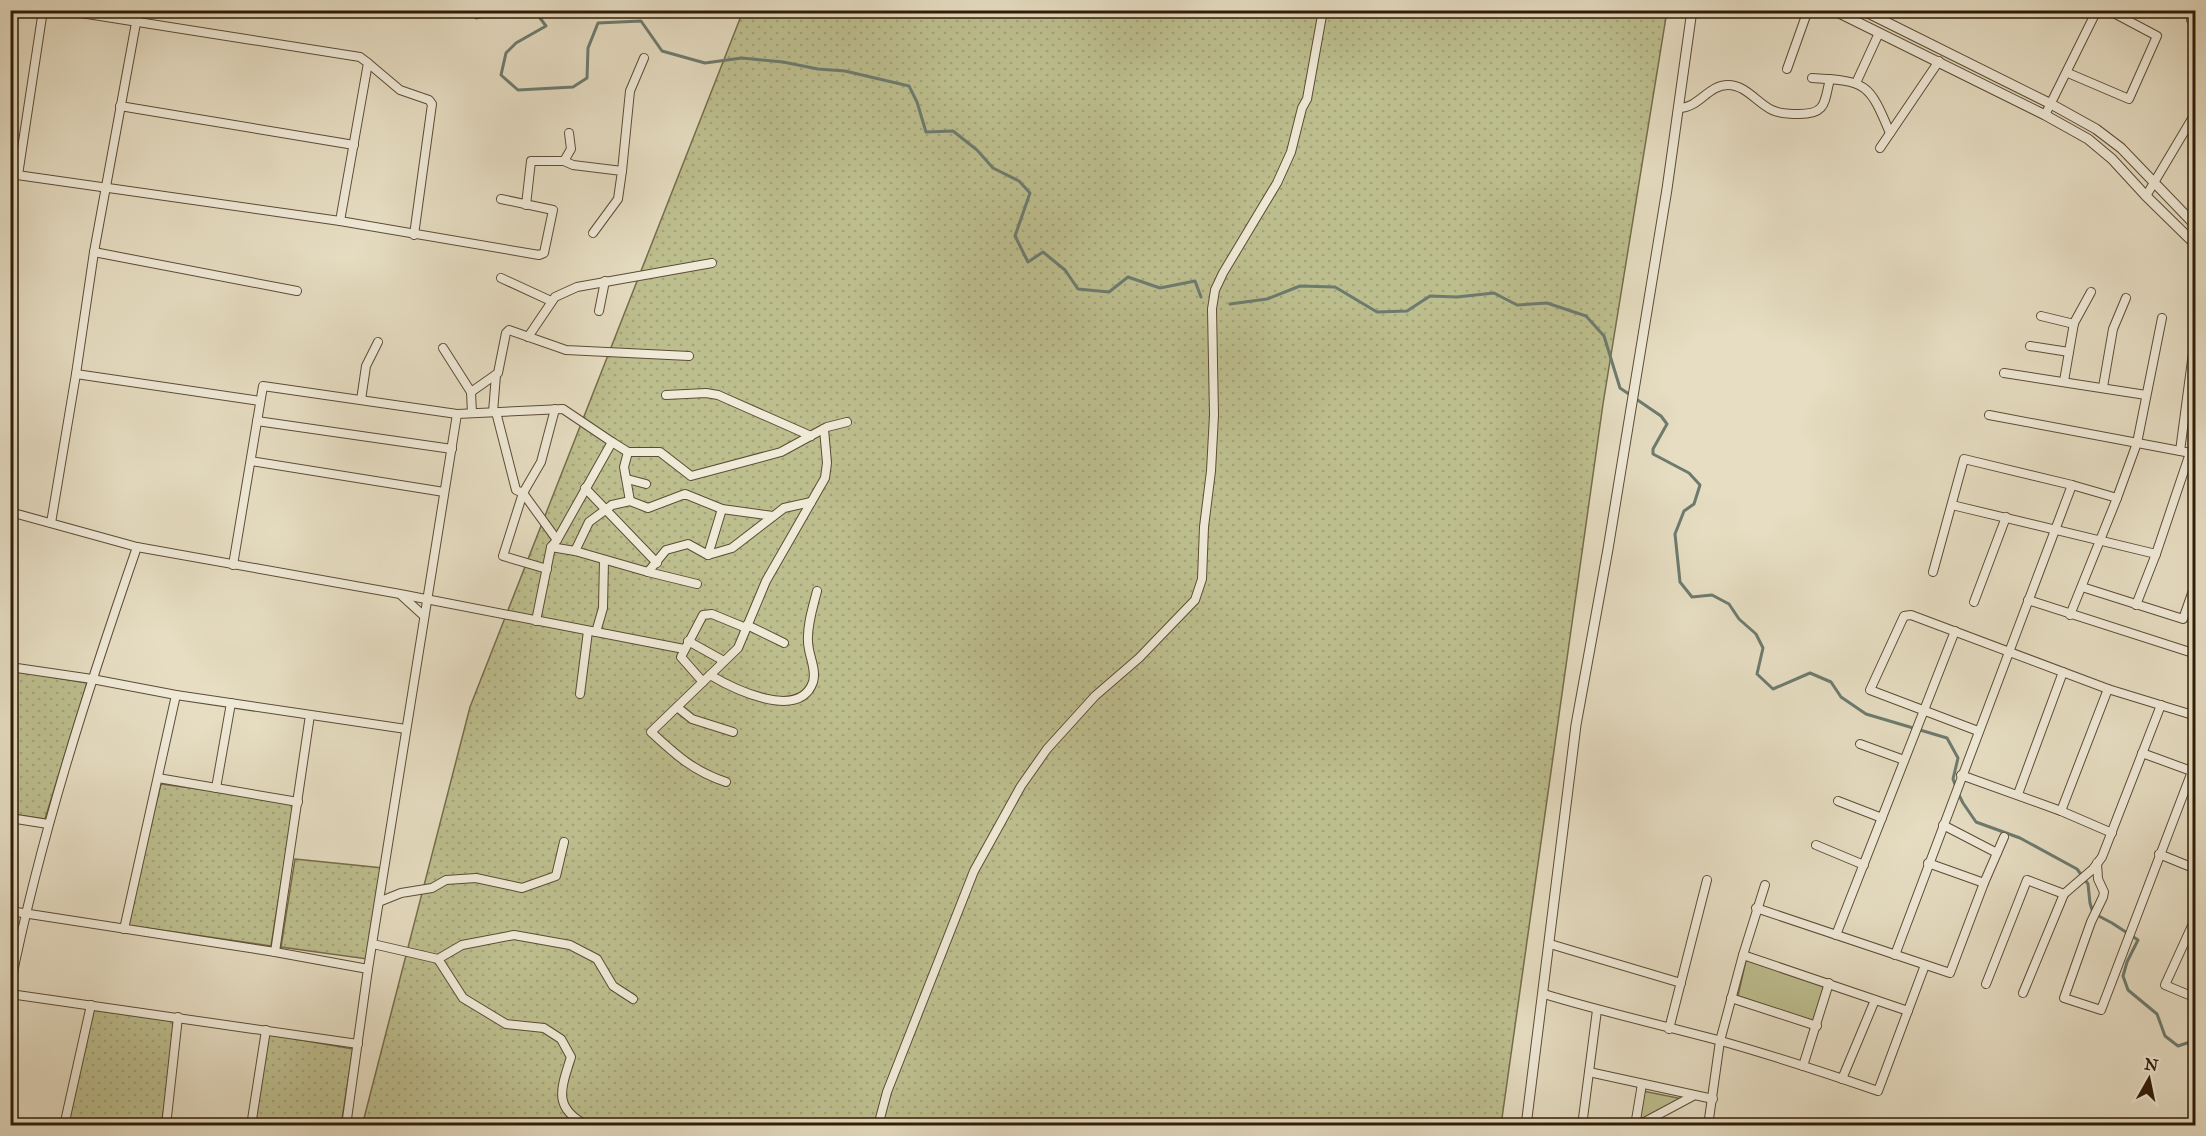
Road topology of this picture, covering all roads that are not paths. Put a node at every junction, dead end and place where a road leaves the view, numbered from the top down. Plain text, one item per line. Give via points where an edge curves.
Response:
1 (43, 10) edge
2 (62, 10) edge
3 (140, 10) edge
4 (1323, 10) edge
5 (1692, 10) edge
6 (1808, 10) edge
7 (1833, 10) edge
8 (1862, 10) edge
9 (2097, 10) edge
10 (2108, 10) edge
11 (2196, 12) edge
12 (2191, 20) dead end
13 (136, 22) junction
14 (1879, 33) junction
15 (644, 58) dead end
16 (1939, 61) junction
17 (368, 63) junction
18 (1787, 69) dead end
19 (1985, 71) junction
20 (2068, 73) junction
21 (1812, 78) dead end
22 (1830, 79) junction
23 (1981, 82) junction
24 (1856, 83) junction
25 (2051, 104) junction
26 (120, 106) junction
27 (1679, 108) junction
28 (2196, 112) edge
29 (2045, 115) junction
30 (569, 133) dead end
31 (1890, 133) junction
32 (354, 145) junction
33 (1880, 148) dead end
34 (564, 161) junction
35 (622, 171) junction
36 (14, 174) edge
37 (2154, 182) junction
38 (105, 187) junction
39 (2146, 196) junction
40 (501, 199) dead end
41 (526, 205) junction
42 (340, 221) junction
43 (2196, 226) edge
44 (593, 233) dead end
45 (414, 235) junction
46 (2196, 244) edge
47 (94, 252) junction
48 (712, 263) dead end
49 (501, 278) dead end
50 (605, 281) junction
51 (297, 291) dead end
52 (2091, 292) dead end
53 (2126, 298) dead end
54 (552, 301) junction
55 (599, 311) dead end
56 (2041, 316) dead end
57 (2162, 318) dead end
58 (2074, 324) junction
59 (528, 337) junction
60 (378, 342) dead end
61 (2030, 346) dead end
62 (443, 348) dead end
63 (2069, 352) junction
64 (2193, 353) dead end
65 (689, 356) dead end
66 (2004, 373) dead end
67 (76, 374) junction
68 (496, 375) junction
69 (2064, 381) junction
70 (2103, 387) junction
71 (471, 392) junction
72 (666, 395) dead end
73 (2146, 395) junction
74 (361, 400) junction
75 (2192, 400) edge
76 (260, 401) junction
77 (555, 410) junction
78 (495, 412) junction
79 (472, 413) junction
80 (457, 414) junction
81 (1989, 415) dead end
82 (257, 421) junction
83 (848, 422) dead end
84 (824, 429) junction
85 (811, 436) junction
86 (612, 442) junction
87 (2137, 443) junction
88 (452, 449) junction
89 (2180, 451) junction
90 (628, 452) junction
91 (2193, 454) edge
92 (250, 461) junction
93 (627, 479) junction
94 (646, 483) dead end
95 (2072, 485) junction
96 (585, 489) junction
97 (444, 492) junction
98 (524, 493) junction
99 (2117, 498) junction
100 (630, 501) junction
101 (811, 502) junction
102 (1952, 505) junction
103 (722, 509) junction
104 (606, 511) junction
105 (10, 512) edge
106 (773, 516) junction
107 (2006, 517) junction
108 (51, 523) junction
109 (2057, 529) junction
110 (557, 540) junction
111 (2101, 540) junction
112 (137, 547) junction
113 (551, 547) junction
114 (575, 551) junction
115 (2156, 554) junction
116 (708, 555) junction
117 (604, 560) junction
118 (657, 563) junction
119 (233, 565) junction
120 (547, 569) junction
121 (648, 572) junction
122 (1933, 572) dead end
123 (2196, 582) edge
124 (698, 584) dead end
125 (2082, 587) junction
126 (817, 591) dead end
127 (400, 594) junction
128 (427, 599) junction
129 (2028, 600) junction
130 (1974, 602) dead end
131 (2136, 605) junction
132 (2070, 615) junction
133 (424, 616) junction
134 (536, 621) junction
135 (747, 627) junction
136 (592, 631) junction
137 (1955, 631) junction
138 (784, 643) dead end
139 (686, 645) junction
140 (2007, 652) junction
141 (2196, 654) edge
142 (724, 661) junction
143 (10, 667) edge
144 (2063, 672) junction
145 (710, 675) junction
146 (92, 679) junction
147 (703, 681) junction
148 (2108, 689) junction
149 (580, 694) dead end
150 (176, 695) junction
151 (231, 703) junction
152 (2161, 705) junction
153 (677, 707) junction
154 (1924, 711) junction
155 (310, 715) junction
156 (2196, 716) edge
157 (406, 729) junction
158 (1978, 731) junction
159 (733, 732) dead end
160 (1860, 744) dead end
161 (2142, 753) junction
162 (1904, 760) junction
163 (2196, 762) edge
164 (2194, 772) edge
165 (1960, 777) junction
166 (158, 778) junction
167 (726, 782) dead end
168 (216, 788) junction
169 (2018, 794) junction
170 (1838, 801) dead end
171 (298, 802) junction
172 (2061, 811) junction
173 (10, 818) edge
174 (1882, 818) junction
175 (48, 824) junction
176 (1943, 825) junction
177 (2112, 833) junction
178 (2004, 837) dead end
179 (564, 842) dead end
180 (1816, 845) dead end
181 (1997, 853) junction
182 (2159, 854) junction
183 (1928, 863) junction
184 (1864, 865) junction
185 (2095, 866) junction
186 (2196, 869) edge
187 (1707, 880) dead end
188 (1984, 883) junction
189 (1765, 885) dead end
190 (2064, 894) junction
191 (381, 901) junction
192 (1756, 908) junction
193 (10, 910) edge
194 (25, 913) junction
195 (2196, 917) edge
196 (124, 929) junction
197 (1836, 935) junction
198 (373, 944) junction
199 (1550, 944) junction
200 (275, 952) junction
201 (1743, 955) junction
202 (1894, 955) junction
203 (438, 959) junction
204 (1925, 965) junction
205 (368, 969) junction
206 (1681, 983) junction
207 (1829, 983) junction
208 (1986, 984) dead end
209 (10, 987) edge
210 (2023, 993) dead end
211 (10, 994) edge
212 (1544, 994) junction
213 (1731, 998) junction
214 (2196, 998) edge
215 (633, 999) dead end
216 (1875, 1000) junction
217 (91, 1005) junction
218 (1597, 1010) junction
219 (1908, 1011) junction
220 (178, 1017) junction
221 (1817, 1026) junction
222 (1669, 1029) junction
223 (266, 1030) junction
224 (1720, 1041) junction
225 (358, 1044) junction
226 (1803, 1066) junction
227 (1589, 1072) junction
228 (1842, 1079) junction
229 (1642, 1084) junction
230 (1693, 1096) junction
231 (1713, 1099) junction
232 (64, 1125) edge
233 (166, 1125) edge
234 (251, 1125) edge
235 (346, 1125) edge
236 (588, 1125) edge
237 (878, 1125) edge
238 (1526, 1125) edge
239 (1582, 1125) edge
240 (1636, 1125) edge
241 (1708, 1125) edge

1 - 36 street
2 - 13 street
3 - 13 street
4 - 237 street via 1308,99 1291,152 1278,183 1215,290 1214,415 1202,579 1195,600 1139,658 1095,696 1021,786 974,871 887,1092
5 - 27 street
6 - 18 street
7 - 14 street
8 - 19 street
9 - 20 street
10 - 20 street via 2157,36 2129,99
11 - 12 street
13 - 17 street via 360,57
13 - 26 street
14 - 16 street
14 - 24 street
15 - 35 street via 630,91
16 - 23 street
16 - 31 street
17 - 32 street
17 - 45 street via 400,90 432,104
19 - 23 street
19 - 25 street
20 - 25 street
21 - 22 street
22 - 24 street
22 - 27 street via 1823,108 1818,112 1774,111 1732,85 1714,89 1689,107
23 - 29 street
24 - 31 street via 1874,97
25 - 29 street
25 - 37 street via 2096,129
26 - 32 street
26 - 38 street
27 - 199 street via 1576,725
28 - 37 street
29 - 39 street via 2088,139
30 - 34 street via 571,149
31 - 33 street
32 - 42 street
34 - 35 street
34 - 41 street via 531,161
35 - 44 street via 618,199
36 - 38 street
37 - 39 street
37 - 43 street
38 - 42 street
38 - 47 street
39 - 46 street
40 - 41 street
41 - 45 street via 553,210 544,253 539,255
42 - 45 street
47 - 51 street
47 - 67 street
48 - 50 street
49 - 54 street
50 - 54 street via 560,293
50 - 55 street
52 - 58 street
53 - 70 street via 2112,329
54 - 59 street
56 - 58 street
57 - 73 street
58 - 63 street
59 - 65 street via 566,350
59 - 68 street via 507,331
60 - 74 street via 367,362
61 - 63 street
62 - 71 street
63 - 69 street
64 - 75 street
66 - 69 street
67 - 76 street
67 - 108 street
68 - 71 street
68 - 78 street
69 - 70 street
70 - 73 street
71 - 79 street
72 - 85 street via 718,395
73 - 87 street
74 - 76 street via 263,386
74 - 80 street
75 - 89 street
76 - 82 street
77 - 78 street
77 - 86 street via 563,409
77 - 98 street via 542,462
78 - 79 street
78 - 98 street via 516,490
79 - 80 street
80 - 88 street
81 - 87 street
82 - 88 street
82 - 92 street
83 - 84 street
84 - 85 street
84 - 101 street via 825,478
85 - 90 street via 781,452 690,477 660,452
86 - 90 street
86 - 96 street
87 - 89 street
87 - 99 street
88 - 97 street
89 - 91 street
90 - 93 street via 624,467
91 - 115 street
92 - 97 street
92 - 119 street
93 - 94 street
93 - 100 street
95 - 99 street
95 - 102 street via 1964,459
95 - 109 street
96 - 104 street
96 - 110 street
97 - 128 street
98 - 110 street
98 - 120 street via 503,556
99 - 111 street
100 - 103 street via 648,508 685,494
100 - 104 street via 612,505
101 - 106 street via 786,507
101 - 135 street via 766,581
102 - 107 street
102 - 122 street
103 - 106 street
103 - 116 street
104 - 114 street via 589,522
104 - 118 street
105 - 108 street
106 - 116 street via 732,548
107 - 109 street
107 - 130 street
108 - 112 street
109 - 111 street
109 - 129 street
110 - 113 street
111 - 115 street
111 - 125 street
112 - 119 street
112 - 146 street
113 - 114 street
113 - 120 street
114 - 117 street
115 - 131 street
116 - 118 street via 688,544 666,550
117 - 121 street
117 - 136 street via 603,608
118 - 121 street
119 - 127 street
120 - 134 street
121 - 124 street
123 - 131 street via 2183,619
125 - 131 street
125 - 132 street
126 - 145 street via 808,638 813,682 804,695 771,700 739,691
127 - 128 street
127 - 133 street
128 - 133 street
128 - 134 street
129 - 132 street
129 - 140 street
132 - 141 street
133 - 157 street
134 - 136 street
135 - 138 street
135 - 139 street via 705,613
135 - 142 street via 738,648
136 - 139 street
136 - 149 street
137 - 140 street
137 - 154 street
137 - 154 street via 1904,616 1870,690
139 - 142 street
139 - 147 street via 681,659
140 - 144 street
140 - 158 street
142 - 145 street
143 - 146 street
144 - 148 street
144 - 169 street
145 - 147 street
146 - 150 street
146 - 175 street
147 - 153 street
148 - 152 street
148 - 172 street
150 - 151 street
150 - 166 street
151 - 155 street
151 - 168 street
152 - 156 street
152 - 161 street
153 - 159 street via 692,719
153 - 167 street via 651,732 705,776
154 - 158 street
154 - 162 street
155 - 157 street
155 - 171 street
157 - 191 street
158 - 165 street
160 - 162 street
161 - 164 street
161 - 177 street
162 - 174 street
163 - 164 street
164 - 182 street
165 - 169 street
165 - 176 street
166 - 168 street
166 - 196 street
168 - 171 street
169 - 172 street
170 - 174 street
171 - 200 street
172 - 177 street
173 - 175 street
174 - 184 street
175 - 194 street
176 - 181 street
176 - 183 street
177 - 185 street
178 - 181 street
179 - 191 street via 556,876 522,888 476,879 446,880 432,888
180 - 184 street
181 - 188 street
182 - 185 street via 2101,1010 2064,998 2104,895
182 - 186 street
183 - 188 street
183 - 202 street
184 - 197 street
185 - 190 street
187 - 206 street
188 - 204 street via 1950,973
189 - 192 street
190 - 208 street via 2026,880
190 - 210 street
191 - 198 street
192 - 197 street
192 - 201 street
193 - 194 street
194 - 196 street
194 - 209 street
195 - 214 street via 2165,985
196 - 200 street
197 - 202 street
198 - 203 street
198 - 205 street
199 - 206 street
199 - 212 street
200 - 205 street
201 - 207 street
201 - 213 street
202 - 204 street
203 - 215 street via 462,945 514,935 570,945 597,959 613,986
203 - 236 street via 463,998 506,1024 543,1028 561,1039 571,1057 561,1095 563,1103 569,1114
204 - 219 street
205 - 225 street
206 - 222 street
207 - 216 street
207 - 221 street
211 - 217 street
212 - 218 street
212 - 238 street
213 - 221 street
213 - 224 street
216 - 219 street
216 - 228 street
217 - 220 street
217 - 232 street
218 - 222 street
218 - 227 street
219 - 228 street via 1878,1091
220 - 223 street
220 - 233 street
221 - 226 street
222 - 224 street
223 - 225 street
223 - 234 street
224 - 226 street
224 - 231 street
225 - 235 street
226 - 228 street
227 - 229 street
227 - 239 street
229 - 230 street
229 - 240 street
230 - 231 street
230 - 240 street
231 - 241 street

